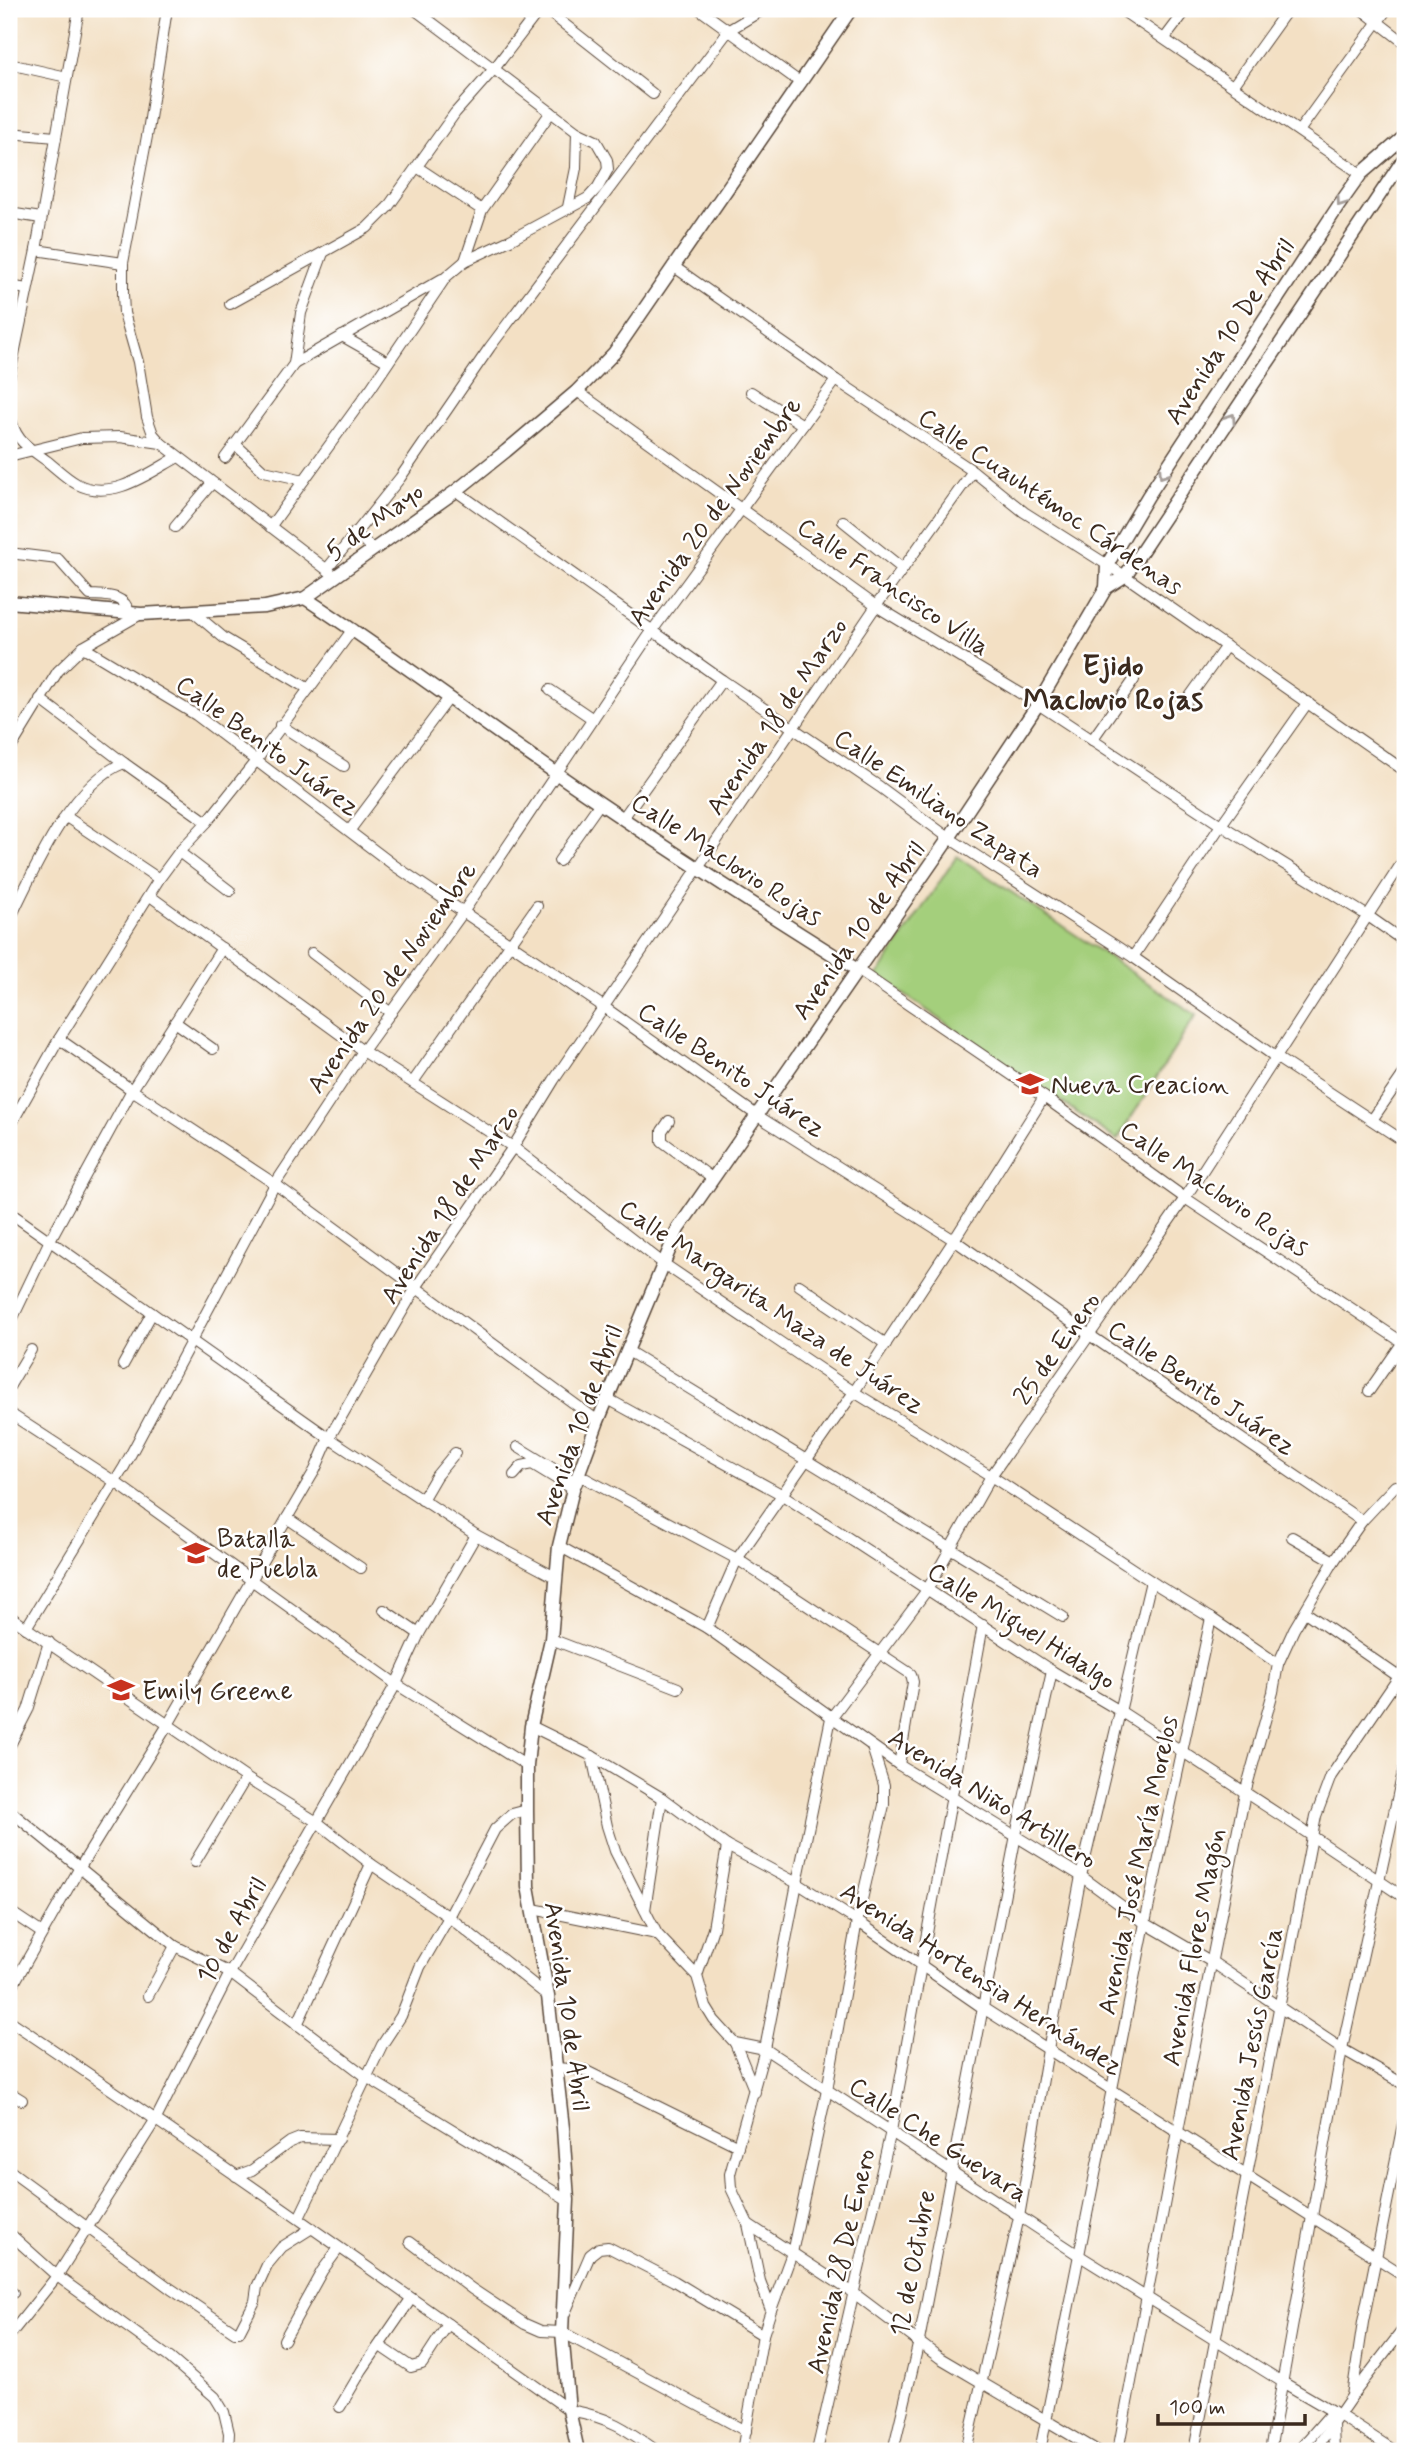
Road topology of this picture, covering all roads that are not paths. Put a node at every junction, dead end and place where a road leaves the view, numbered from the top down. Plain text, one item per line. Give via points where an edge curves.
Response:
1 (79, 9) edge
2 (167, 9) edge
3 (414, 9) edge
4 (543, 9) edge
5 (699, 9) edge
6 (764, 9) edge
7 (851, 9) edge
8 (1120, 9) edge
9 (1187, 9) edge
10 (1288, 9) edge
11 (1361, 9) edge
12 (1387, 9) edge
13 (1378, 23) junction
14 (729, 30) junction
15 (1165, 38) junction
16 (1405, 43) edge
17 (9, 64) edge
18 (491, 72) junction
19 (67, 77) junction
20 (801, 83) junction
21 (1233, 86) junction
22 (653, 94) dead end
23 (551, 112) junction
24 (1300, 131) junction
25 (577, 132) junction
26 (9, 133) edge
27 (1405, 136) edge
28 (56, 137) junction
29 (1405, 157) edge
30 (417, 167) junction
31 (1361, 174) junction
32 (568, 207) junction
33 (482, 210) junction
34 (9, 213) edge
35 (41, 218) junction
36 (36, 250) junction
37 (323, 253) junction
38 (466, 261) junction
39 (123, 264) junction
40 (673, 265) junction
41 (446, 277) junction
42 (9, 286) edge
43 (27, 289) junction
44 (230, 304) dead end
45 (342, 336) junction
46 (10, 362) edge
47 (388, 362) junction
48 (294, 364) junction
49 (9, 379) edge
50 (836, 380) junction
51 (577, 391) junction
52 (751, 392) dead end
53 (9, 411) edge
54 (803, 425) junction
55 (160, 443) junction
56 (235, 444) junction
57 (33, 451) junction
58 (9, 456) edge
59 (178, 457) junction
60 (225, 458) dead end
61 (973, 471) junction
62 (304, 480) junction
63 (212, 483) junction
64 (456, 491) junction
65 (743, 509) junction
66 (843, 521) dead end
67 (175, 527) dead end
68 (270, 527) junction
69 (355, 532) junction
70 (373, 550) junction
71 (9, 553) edge
72 (1107, 565) junction
73 (903, 569) junction
74 (332, 573) junction
75 (1125, 576) junction
76 (1106, 588) junction
77 (304, 598) junction
78 (9, 602) edge
79 (876, 606) junction
80 (192, 611) junction
81 (135, 613) junction
82 (353, 629) junction
83 (652, 631) junction
84 (1226, 646) junction
85 (83, 647) junction
86 (722, 680) junction
87 (1134, 680) dead end
88 (309, 689) junction
89 (550, 690) dead end
90 (449, 698) junction
91 (40, 699) junction
92 (1186, 702) dead end
93 (1308, 702) junction
94 (1038, 704) junction
95 (593, 719) junction
96 (280, 725) junction
97 (793, 729) junction
98 (1092, 740) junction
99 (9, 751) edge
100 (255, 762) junction
101 (124, 763) junction
102 (344, 766) dead end
103 (1405, 771) edge
104 (556, 773) junction
105 (600, 803) junction
106 (65, 816) junction
107 (623, 817) junction
108 (207, 822) junction
109 (1221, 825) junction
110 (350, 830) junction
111 (949, 838) junction
112 (179, 852) junction
113 (1405, 858) edge
114 (559, 861) dead end
115 (698, 869) junction
116 (159, 879) junction
117 (230, 891) dead end
118 (150, 895) junction
119 (537, 906) dead end
120 (464, 911) junction
121 (1368, 916) junction
122 (9, 921) edge
123 (509, 943) junction
124 (1405, 943) edge
125 (222, 948) junction
126 (312, 953) dead end
127 (1133, 957) junction
128 (856, 969) junction
129 (604, 1007) junction
130 (391, 1013) junction
131 (175, 1022) junction
132 (59, 1040) junction
133 (213, 1049) dead end
134 (363, 1051) junction
135 (1277, 1058) junction
136 (1405, 1072) edge
137 (413, 1082) junction
138 (132, 1090) junction
139 (1044, 1097) junction
140 (758, 1116) junction
141 (1372, 1120) junction
142 (669, 1121) dead end
143 (9, 1128) edge
144 (1405, 1142) edge
145 (513, 1147) junction
146 (713, 1179) junction
147 (275, 1184) junction
148 (1185, 1198) junction
149 (9, 1212) edge
150 (50, 1240) junction
151 (954, 1240) junction
152 (664, 1264) junction
153 (417, 1286) junction
154 (799, 1286) dead end
155 (152, 1313) junction
156 (9, 1326) edge
157 (1091, 1336) junction
158 (191, 1339) junction
159 (1404, 1343) edge
160 (886, 1344) junction
161 (31, 1350) dead end
162 (628, 1351) junction
163 (123, 1365) dead end
164 (9, 1387) edge
165 (1370, 1391) dead end
166 (854, 1392) junction
167 (608, 1399) junction
168 (9, 1413) edge
169 (598, 1421) junction
170 (329, 1438) junction
171 (518, 1447) dead end
172 (455, 1453) dead end
173 (806, 1458) junction
174 (514, 1475) dead end
175 (991, 1476) junction
176 (115, 1482) junction
177 (576, 1482) junction
178 (1400, 1486) edge
179 (781, 1494) junction
180 (422, 1500) junction
181 (287, 1518) junction
182 (1362, 1521) junction
183 (476, 1535) junction
184 (1292, 1537) dead end
185 (559, 1546) junction
186 (952, 1548) junction
187 (737, 1559) junction
188 (1334, 1561) junction
189 (361, 1568) dead end
190 (555, 1577) junction
191 (249, 1580) junction
192 (1152, 1581) junction
193 (927, 1590) junction
194 (384, 1610) dead end
195 (1305, 1612) junction
196 (9, 1616) edge
197 (1063, 1617) dead end
198 (1211, 1618) junction
199 (982, 1625) junction
200 (26, 1628) junction
201 (707, 1628) junction
202 (419, 1634) junction
203 (551, 1639) junction
204 (49, 1642) junction
205 (880, 1652) junction
206 (1278, 1664) junction
207 (1052, 1671) junction
208 (1402, 1673) edge
209 (397, 1684) junction
210 (678, 1688) dead end
211 (1120, 1711) junction
212 (831, 1718) junction
213 (169, 1723) junction
214 (531, 1726) junction
215 (871, 1746) junction
216 (9, 1747) edge
217 (1182, 1751) junction
218 (592, 1756) junction
219 (1405, 1763) edge
220 (899, 1765) junction
221 (527, 1766) junction
222 (246, 1778) junction
223 (1245, 1793) junction
224 (662, 1798) junction
225 (950, 1798) junction
226 (9, 1810) edge
227 (527, 1810) junction
228 (317, 1822) junction
229 (1016, 1835) junction
230 (1312, 1836) junction
231 (727, 1846) junction
232 (195, 1862) dead end
233 (371, 1864) junction
234 (79, 1869) junction
235 (1081, 1876) junction
236 (1378, 1882) junction
237 (796, 1883) junction
238 (1405, 1898) edge
239 (533, 1909) junction
240 (9, 1911) edge
241 (645, 1911) junction
242 (449, 1917) junction
243 (857, 1921) junction
244 (1145, 1923) junction
245 (42, 1933) junction
246 (657, 1934) junction
247 (175, 1946) junction
248 (1212, 1962) junction
249 (922, 1967) junction
250 (230, 1973) junction
251 (697, 1976) junction
252 (9, 1992) edge
253 (148, 1996) dead end
254 (548, 1996) junction
255 (983, 2008) junction
256 (1280, 2009) junction
257 (9, 2020) edge
258 (297, 2025) junction
259 (735, 2043) junction
260 (765, 2049) junction
261 (1342, 2049) junction
262 (1048, 2050) junction
263 (555, 2068) junction
264 (368, 2078) junction
265 (1405, 2085) edge
266 (827, 2090) junction
267 (1113, 2090) junction
268 (9, 2092) edge
269 (755, 2092) junction
270 (22, 2100) dead end
271 (1405, 2114) edge
272 (156, 2119) junction
273 (891, 2131) junction
274 (1178, 2131) junction
275 (338, 2139) junction
276 (738, 2146) junction
277 (9, 2170) edge
278 (951, 2171) junction
279 (236, 2176) junction
280 (1247, 2176) junction
281 (568, 2200) junction
282 (1019, 2217) junction
283 (299, 2218) junction
284 (1313, 2218) junction
285 (748, 2224) junction
286 (312, 2228) junction
287 (88, 2229) junction
288 (9, 2233) edge
289 (410, 2242) dead end
290 (339, 2248) junction
291 (792, 2253) junction
292 (1080, 2256) junction
293 (1376, 2258) junction
294 (57, 2276) junction
295 (1405, 2276) edge
296 (855, 2294) junction
297 (1146, 2298) junction
298 (411, 2299) junction
299 (771, 2311) junction
300 (563, 2316) junction
301 (448, 2324) junction
302 (1405, 2327) edge
303 (562, 2332) junction
304 (763, 2335) junction
305 (9, 2336) edge
306 (284, 2340) dead end
307 (1215, 2340) junction
308 (919, 2341) junction
309 (380, 2346) junction
310 (981, 2383) junction
311 (1284, 2383) junction
312 (1352, 2396) junction
313 (340, 2407) dead end
314 (569, 2410) junction
315 (1336, 2413) junction
316 (1046, 2421) junction
317 (1333, 2424) junction
318 (746, 2431) junction
319 (228, 2451) edge
320 (578, 2451) edge
321 (657, 2451) edge
322 (742, 2451) edge
323 (817, 2451) edge
324 (893, 2451) edge
325 (966, 2451) edge
326 (1040, 2451) edge
327 (1098, 2451) edge
328 (1118, 2451) edge
329 (1194, 2451) edge
330 (1270, 2451) edge
331 (1298, 2451) edge
332 (1314, 2451) edge
333 (1334, 2451) edge
334 (1395, 2451) edge

1 - 19 street
2 - 39 street
3 - 18 street
4 - 18 street
4 - 22 street
5 - 14 street
6 - 14 street
7 - 20 street, 5 de Mayo
8 - 15 street
9 - 15 street
10 - 21 street
11 - 13 street
12 - 13 street
13 - 16 street
13 - 24 street
14 - 20 street
14 - 69 street via 490,347 400,478
15 - 21 street
17 - 19 street
18 - 23 street
18 - 30 street
19 - 28 street
20 - 40 street, 5 de Mayo
21 - 24 street
23 - 25 street
23 - 33 street
24 - 31 street
25 - 32 street
25 - 32 street via 596,141 608,169 588,198
26 - 28 street
27 - 31 street, Avenida 10 De Abril
28 - 35 street
75 -> 29 street, Avenida 10 De Abril
30 - 33 street
30 - 37 street via 367,228
31 -> 72 street, Avenida 10 De Abril
32 - 38 street
33 - 38 street
34 - 35 street
35 - 36 street
36 - 39 street
36 - 43 street
37 - 44 street
37 - 48 street via 301,313
38 - 41 street
39 - 55 street via 124,313 148,417
40 - 50 street, Calle Cuauhtémoc Cárdenas
40 - 51 street, 5 de Mayo via 614,353
41 - 45 street
41 - 47 street
42 - 43 street
43 - 46 street
45 - 47 street
45 - 48 street
46 - 49 street
47 - 62 street
48 - 56 street
50 - 54 street, Avenida 20 de Noviembre
50 - 61 street, Calle Cuauhtémoc Cárdenas
51 - 64 street, 5 de Mayo
51 - 65 street, Calle Francisco Villa
52 - 54 street
53 - 57 street via 13,431
54 - 65 street, Avenida 20 de Noviembre
55 - 57 street via 82,438
55 - 59 street
56 - 60 street
56 - 62 street via 264,471
57 - 58 street
57 - 59 street via 78,485 99,488 135,481
59 - 63 street
61 - 72 street, Calle Cuauhtémoc Cárdenas via 1024,512
61 - 73 street, Avenida 18 de Marzo
62 - 68 street
63 - 67 street
63 - 68 street
64 - 70 street, 5 de Mayo
64 - 83 street, Calle Emiliano Zapata
65 - 79 street, Calle Francisco Villa
65 - 83 street, Avenida 20 de Noviembre
66 - 73 street
68 - 74 street
69 - 70 street
69 - 74 street
70 - 74 street, 5 de Mayo
71 - 81 street via 58,559 90,595 118,598
72 - 75 street, Calle Cuauhtémoc Cárdenas
72 - 76 street
73 - 79 street, Avenida 18 de Marzo
74 - 77 street, 5 de Mayo
75 - 76 street
75 - 84 street, Calle Cuauhtémoc Cárdenas
76 - 94 street, Avenida 10 de Abril
77 - 80 street, 5 de Mayo via 265,607
77 - 82 street, Calle Maclovio Rojas
78 - 81 street, 5 de Mayo
79 - 94 street, Calle Francisco Villa
79 - 97 street, Avenida 18 de Marzo
80 - 81 street, 5 de Mayo
80 - 88 street via 224,638
81 - 85 street
82 - 88 street
82 - 90 street, Calle Maclovio Rojas
83 - 86 street, Calle Emiliano Zapata
83 - 95 street, Avenida 20 de Noviembre
84 - 92 street
84 - 93 street, Calle Cuauhtémoc Cárdenas
85 - 91 street via 58,671
85 - 100 street, Calle Benito Juárez via 196,715
86 - 97 street, Calle Emiliano Zapata
86 - 107 street
87 - 98 street
88 - 96 street
89 - 95 street
90 - 104 street, Calle Maclovio Rojas
90 - 110 street
91 - 99 street
91 - 101 street
93 - 103 street, Calle Cuauhtémoc Cárdenas
93 - 109 street
94 - 98 street, Calle Francisco Villa
94 - 111 street, Avenida 10 de Abril
95 - 104 street, Avenida 20 de Noviembre
96 - 100 street
96 - 102 street
97 - 111 street, Calle Emiliano Zapata
97 - 115 street, Avenida 18 de Marzo
98 - 109 street, Calle Francisco Villa
100 - 108 street
100 - 110 street, Calle Benito Juárez
101 - 106 street via 88,786
101 - 108 street
104 - 105 street, Calle Maclovio Rojas
104 - 120 street, Avenida 20 de Noviembre
105 - 107 street, Calle Maclovio Rojas
105 - 114 street
106 - 116 street
106 - 122 street
107 - 115 street, Calle Maclovio Rojas
108 - 112 street
109 - 121 street, Calle Francisco Villa
109 - 127 street
110 - 120 street, Calle Benito Juárez
111 - 127 street, Calle Emiliano Zapata
111 - 128 street, Avenida 10 de Abril
112 - 116 street
112 - 117 street
113 - 121 street, 25 de Enero
115 - 128 street, Calle Maclovio Rojas
115 - 129 street, Avenida 18 de Marzo
116 - 118 street
118 - 125 street, Calle Margarita Maza de Juárez
118 - 132 street
119 - 123 street
120 - 123 street, Calle Benito Juárez
120 - 130 street, Avenida 20 de Noviembre
121 - 124 street, Calle Francisco Villa
121 - 135 street, 25 de Enero
123 - 129 street, Calle Benito Juárez
123 - 137 street
125 - 131 street
125 - 134 street, Calle Margarita Maza de Juárez
126 - 130 street
127 - 135 street, Calle Emiliano Zapata
128 - 139 street, Calle Maclovio Rojas
128 - 140 street, Avenida 10 de Abril
129 - 140 street, Calle Benito Juárez
129 - 145 street, Avenida 18 de Marzo
130 - 134 street, Avenida 20 de Noviembre
131 - 133 street
131 - 138 street
132 - 138 street
132 - 143 street
134 - 137 street, Calle Margarita Maza de Juárez
134 - 147 street, Avenida 20 de Noviembre
135 - 141 street, Calle Emiliano Zapata
135 - 148 street, 25 de Enero
136 - 141 street
137 - 145 street, Calle Margarita Maza de Juárez
138 - 147 street
138 - 150 street
139 - 148 street, Calle Maclovio Rojas
139 - 151 street
140 - 146 street, Avenida 10 de Abril
140 - 151 street, Calle Benito Juárez
141 - 144 street, Calle Emiliano Zapata
142 - 146 street via 660,1136 662,1142
145 - 152 street, Calle Margarita Maza de Juárez
145 - 153 street, Avenida 18 de Marzo
146 - 152 street, Avenida 10 de Abril via 678,1229
147 - 153 street
147 - 158 street, Avenida 20 de Noviembre
148 - 157 street, 25 de Enero
148 - 159 street, Calle Maclovio Rojas
149 - 150 street
150 - 155 street
150 - 156 street
151 - 157 street, Calle Benito Juárez
151 - 160 street
152 - 162 street, Avenida 10 de Abril
152 - 166 street, Calle Margarita Maza de Juárez
153 - 169 street
153 - 170 street, Avenida 18 de Marzo
154 - 160 street
155 - 158 street
155 - 163 street
157 - 175 street, 25 de Enero
157 - 182 street, Calle Benito Juárez
158 - 170 street
158 - 176 street, Avenida 20 de Noviembre
159 - 165 street
160 - 166 street
161 - 164 street
162 - 167 street, Avenida 10 de Abril
162 - 173 street
166 - 173 street
166 - 175 street, Calle Margarita Maza de Juárez
167 - 169 street, Avenida 10 de Abril
167 - 179 street, Calle Miguel Hidalgo
168 - 176 street
169 - 177 street, Avenida 10 de Abril
170 - 180 street
170 - 181 street, Avenida 18 de Marzo
171 - 177 street
172 - 180 street
173 - 179 street
173 - 186 street
174 - 177 street via 522,1466 532,1464
175 - 186 street, 25 de Enero
175 - 192 street, Calle Margarita Maza de Juárez
176 - 191 street
176 - 200 street, Avenida 20 de Noviembre
177 - 185 street, Avenida 10 de Abril
177 - 187 street
178 - 182 street, Avenida Flores Magón
179 - 187 street
179 - 193 street, Calle Miguel Hidalgo
180 - 183 street
181 - 189 street
181 - 191 street, Avenida 18 de Marzo
182 - 188 street, Avenida Flores Magón
183 - 190 street
183 - 202 street, 10 de Abril
184 - 188 street
185 - 190 street, Avenida 10 de Abril
185 - 201 street, Avenida Niño Artillero
186 - 193 street, 25 de Enero
186 - 197 street
187 - 201 street
187 - 205 street
188 - 195 street, Avenida Flores Magón
190 - 203 street, Avenida 10 de Abril
191 - 209 street
191 - 213 street, Avenida 18 de Marzo
192 - 198 street, Calle Margarita Maza de Juárez
192 - 211 street
193 - 199 street, Calle Miguel Hidalgo
193 - 205 street, 25 de Enero
194 - 202 street
195 - 206 street, Avenida Flores Magón
195 - 208 street
196 - 200 street
198 - 206 street, Calle Margarita Maza de Juárez
198 - 217 street, Avenida José María Morelos
199 - 207 street, Calle Miguel Hidalgo
199 - 225 street, Avenida 28 De Enero
200 - 204 street
201 - 212 street, Avenida Niño Artillero
202 - 209 street, 10 de Abril
203 - 210 street
203 - 214 street, Avenida 10 de Abril
204 - 213 street
204 - 216 street via 28,1710
205 - 212 street, 25 de Enero
205 - 220 street via 914,1678
206 - 223 street, Avenida Flores Magón
207 - 211 street, Calle Miguel Hidalgo
207 - 229 street, 12 de Octubre
208 - 230 street, Avenida Jesús García via 1331,1776
209 - 221 street
209 - 228 street, 10 de Abril
211 - 217 street, Calle Miguel Hidalgo
211 - 235 street
212 - 215 street, Avenida Niño Artillero
212 - 237 street, 25 de Enero
213 - 222 street
213 - 234 street, Avenida 18 de Marzo
214 - 218 street, Avenida Hortensia Hernández
214 - 221 street, Avenida 10 de Abril
215 - 220 street, Avenida Niño Artillero
215 - 243 street via 884,1785 884,1805
217 - 223 street, Calle Miguel Hidalgo
217 - 244 street, Avenida José María Morelos
218 - 224 street, Avenida Hortensia Hernández
218 - 241 street via 615,1851
219 - 236 street
220 - 225 street, Avenida Niño Artillero
221 - 227 street, Avenida 10 de Abril
222 - 228 street
222 - 232 street
223 - 230 street, Calle Miguel Hidalgo
223 - 248 street, Avenida Flores Magón
224 - 231 street, Avenida Hortensia Hernández
224 - 241 street
225 - 229 street, Avenida Niño Artillero
225 - 249 street, Avenida 28 De Enero
226 - 234 street
227 - 239 street, Avenida 10 de Abril via 528,1886
227 - 242 street via 512,1814 495,1829
228 - 233 street
228 - 250 street, 10 de Abril
229 - 235 street, Avenida Niño Artillero
229 - 255 street, 12 de Octubre
230 - 236 street, Calle Miguel Hidalgo
230 - 256 street, Avenida Jesús García
231 - 237 street, Avenida Hortensia Hernández
231 - 251 street via 713,1928
233 - 242 street
233 - 258 street
234 - 245 street, Avenida 18 de Marzo
234 - 247 street
235 - 244 street, Avenida Niño Artillero
235 - 262 street
236 - 238 street, Calle Miguel Hidalgo
236 - 261 street
237 - 243 street, Avenida Hortensia Hernández
237 - 260 street, 25 de Enero
239 - 246 street
239 - 254 street, Avenida 10 de Abril
240 - 245 street
241 - 246 street
242 - 254 street
242 - 264 street
243 - 249 street, Avenida Hortensia Hernández
243 - 266 street
244 - 248 street, Avenida Niño Artillero
244 - 267 street, Avenida José María Morelos
245 - 252 street, Avenida 18 de Marzo
246 - 251 street
247 - 250 street
247 - 253 street
248 - 256 street, Avenida Niño Artillero
248 - 274 street, Avenida Flores Magón
249 - 255 street, Avenida Hortensia Hernández
249 - 273 street, Avenida 28 De Enero
250 - 258 street
250 - 272 street, 10 de Abril
251 - 259 street via 706,2007
254 - 263 street, Avenida 10 de Abril
255 - 262 street, Avenida Hortensia Hernández
255 - 278 street, 12 de Octubre
256 - 261 street, Avenida Niño Artillero
256 - 280 street, Avenida Jesús García
257 - 272 street
258 - 264 street
259 - 260 street, Calle Che Guevara
259 - 269 street
260 - 266 street, Calle Che Guevara
260 - 269 street, 25 de Enero
261 - 265 street, Avenida Niño Artillero
261 - 284 street
262 - 267 street, Avenida Hortensia Hernández
262 - 282 street
263 - 276 street via 584,2070
263 - 281 street, Avenida 10 de Abril
264 - 275 street
264 - 281 street
266 - 273 street, Calle Che Guevara
266 - 291 street
267 - 274 street, Avenida Hortensia Hernández
267 - 292 street, Avenida José María Morelos
268 - 270 street
269 - 276 street, 25 de Enero
271 - 293 street
272 - 279 street
272 - 287 street, 10 de Abril
273 - 278 street, Calle Che Guevara
273 - 296 street, Avenida 28 De Enero
274 - 280 street, Avenida Hortensia Hernández
274 - 297 street, Avenida Flores Magón
275 - 279 street via 300,2138
275 - 283 street
276 - 285 street, 25 de Enero via 731,2188
277 - 287 street
278 - 282 street, Calle Che Guevara
278 - 308 street, 12 de Octubre
279 - 283 street
280 - 284 street, Avenida Hortensia Hernández
280 - 307 street, Avenida Jesús García
281 - 300 street, Avenida 10 de Abril
282 - 292 street, Calle Che Guevara
282 - 310 street
283 - 286 street
284 - 293 street, Avenida Hortensia Hernández
284 - 311 street
285 - 291 street
285 - 299 street, 25 de Enero
286 - 287 street via 282,2247 267,2265 239,2332
286 - 290 street
287 - 294 street, 10 de Abril
288 - 294 street
289 - 303 street via 525,2324
290 - 298 street
290 - 306 street
291 - 296 street
291 - 299 street
292 - 297 street, Calle Che Guevara
292 - 316 street, Avenida José María Morelos
293 - 295 street, Avenida Hortensia Hernández
293 - 312 street
294 - 305 street, 10 de Abril
294 - 319 street via 170,2358 215,2397 224,2412
296 - 308 street
296 - 323 street, Avenida 28 De Enero
297 - 307 street, Calle Che Guevara
297 - 328 street, Avenida Flores Magón
298 - 301 street
298 - 309 street
299 - 304 street
300 - 303 street, Avenida 10 de Abril
300 - 304 street via 590,2255 608,2247
301 - 309 street via 416,2367
301 - 314 street
302 - 312 street
303 - 314 street, Avenida 10 de Abril
303 - 318 street
304 - 318 street
307 - 311 street, Calle Che Guevara
307 - 329 street, Avenida Jesús García
308 - 310 street
308 - 324 street, 12 de Octubre
309 - 313 street
310 - 316 street
310 - 325 street
311 - 315 street, Calle Che Guevara
311 - 330 street
312 - 315 street
314 - 320 street, Avenida 10 de Abril
314 - 321 street via 622,2426
315 - 317 street
315 - 331 street
315 - 334 street, Calle Che Guevara
316 - 326 street, Avenida José María Morelos
316 - 327 street
317 - 332 street
317 - 333 street
318 - 322 street

